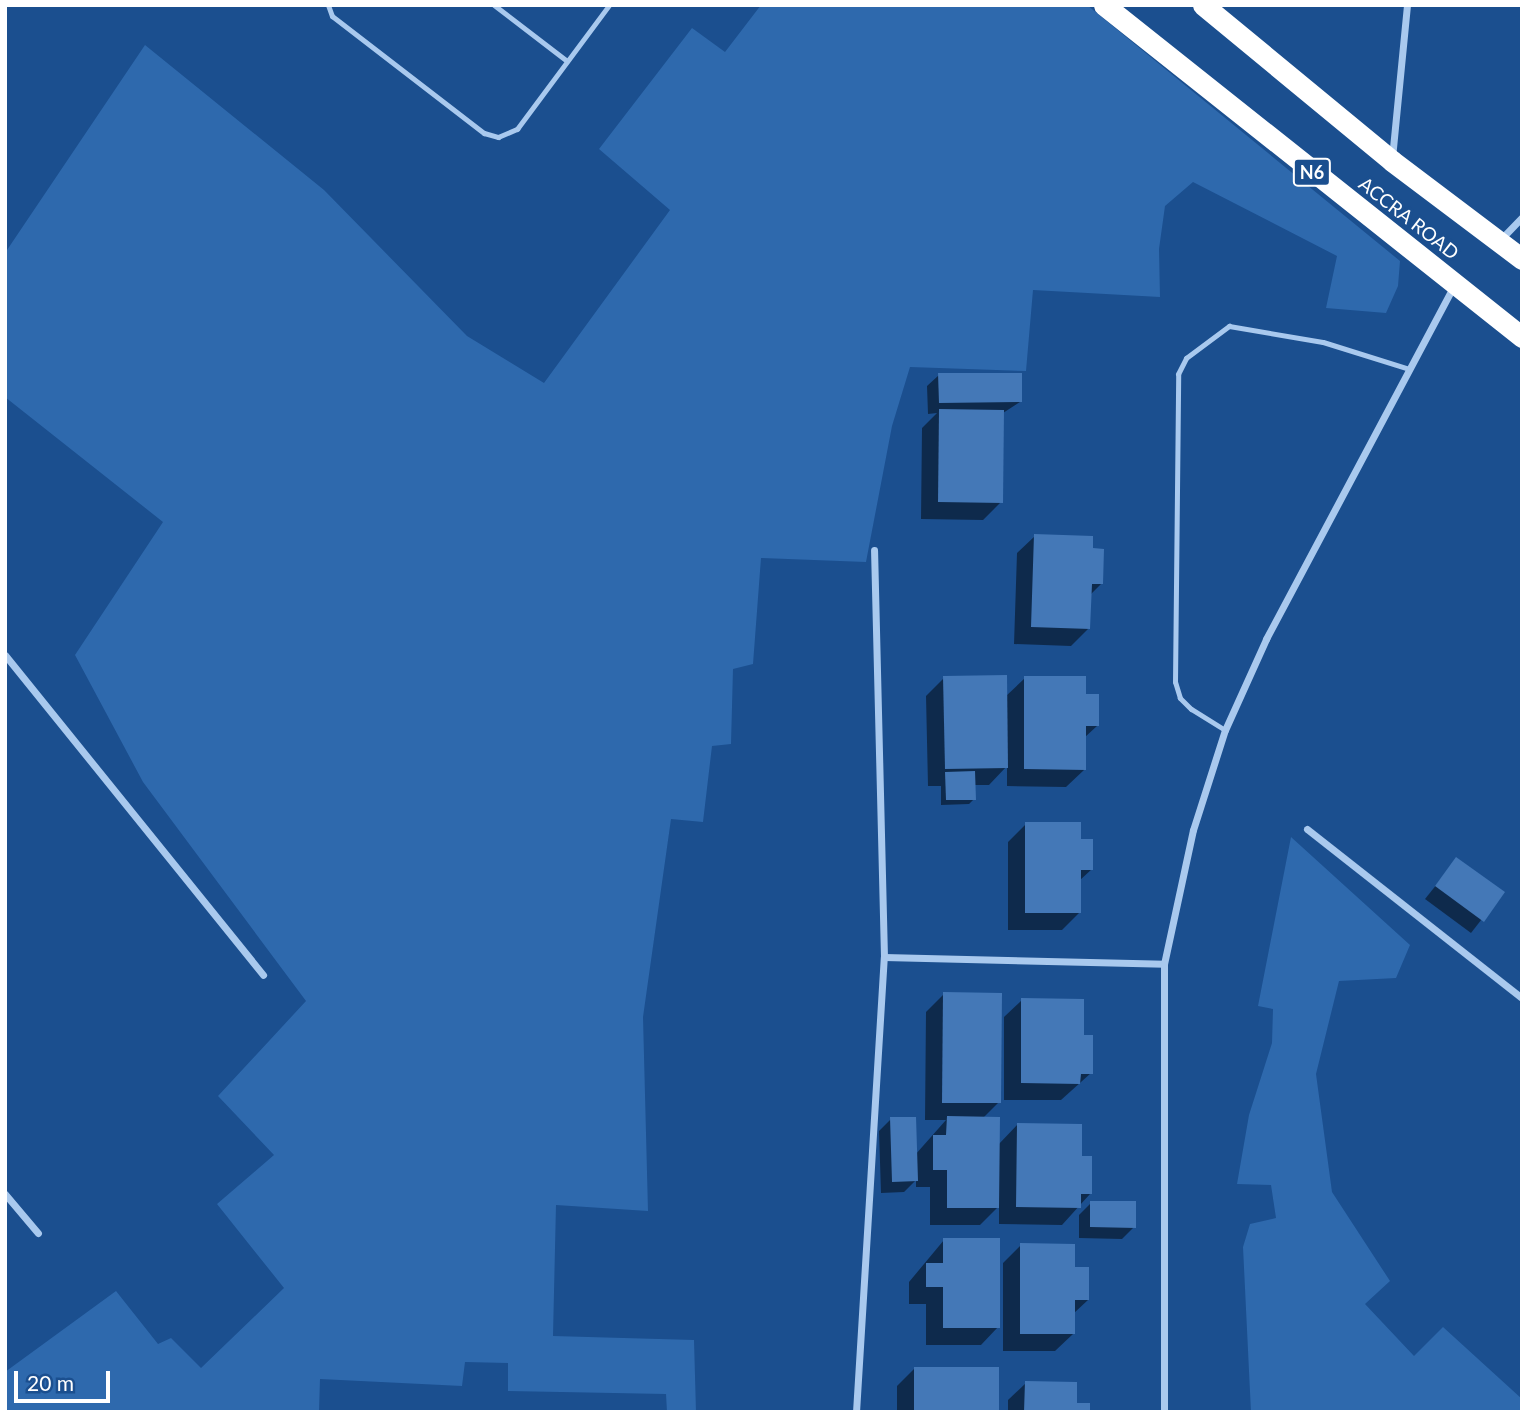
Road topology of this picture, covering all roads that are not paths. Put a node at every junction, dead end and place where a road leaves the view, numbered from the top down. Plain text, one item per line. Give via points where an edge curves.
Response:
1 (328, 5) edge
2 (494, 5) edge
3 (608, 5) edge
4 (1104, 5) edge
5 (1203, 5) edge
6 (1407, 5) edge
7 (567, 61) junction
8 (1392, 161) junction
9 (1522, 217) edge
10 (1498, 242) junction
11 (1522, 259) edge
12 (1454, 283) junction
13 (1522, 337) edge
14 (1409, 369) junction
15 (874, 550) dead end
16 (5, 654) edge
17 (1225, 730) junction
18 (1307, 829) dead end
19 (884, 957) junction
20 (1164, 964) junction
21 (263, 975) dead end
22 (1522, 998) edge
23 (5, 1194) edge
24 (38, 1233) dead end
25 (856, 1412) edge
26 (1164, 1412) edge

1 - 7 lane via 332,16 484,133 498,137 517,129
2 - 7 lane
3 - 7 lane
4 - 12 highway, ACCRA ROAD / N6
5 - 8 highway, ACCRA ROAD
6 - 8 street
8 - 10 highway, ACCRA ROAD
9 - 10 street
10 - 11 highway, ACCRA ROAD
12 - 13 highway, ACCRA ROAD / N6
12 - 14 street
14 - 17 street via 1266,639
14 - 17 lane via 1323,342 1229,326 1193,352 1178,374 1175,682 1180,698 1191,709
15 - 19 street
16 - 21 street
17 - 20 street via 1193,830
18 - 22 street
19 - 20 street
19 - 25 street
20 - 26 street
23 - 24 street

